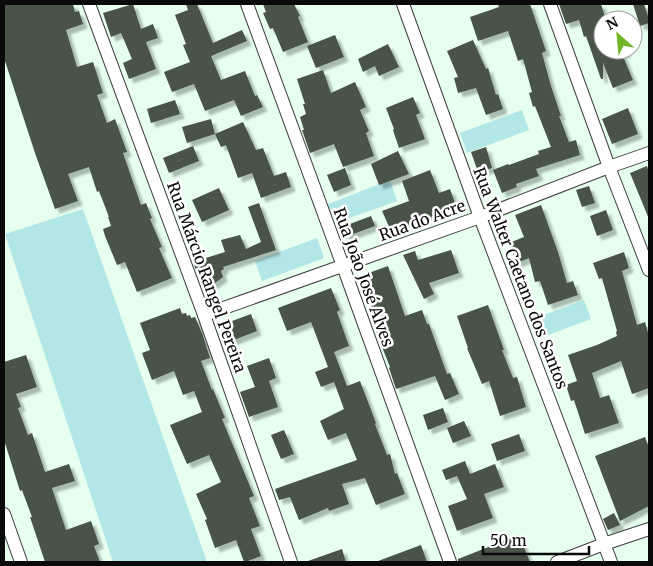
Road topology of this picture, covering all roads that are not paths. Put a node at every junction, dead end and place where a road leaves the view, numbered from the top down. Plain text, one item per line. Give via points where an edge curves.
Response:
1 (89, 4) edge
2 (247, 4) edge
3 (403, 4) edge
4 (550, 4) edge
5 (649, 154) edge
6 (609, 167) junction
7 (480, 217) junction
8 (343, 266) junction
9 (649, 270) edge
10 (204, 315) junction
11 (4, 514) edge
12 (649, 529) edge
13 (604, 544) junction
14 (20, 562) edge
15 (290, 562) edge
16 (450, 562) edge
17 (557, 562) edge
18 (611, 562) edge

1 - 10 street, Rua Márcio Rangel Pereira
2 - 8 street, Rua João José Alves
3 - 7 street, Rua Walter Caetano dos Santos
4 - 6 street
5 - 6 street, Rua do Acre
6 - 7 street, Rua do Acre
6 - 9 street
7 - 8 street, Rua do Acre
7 - 13 street, Rua Walter Caetano dos Santos
8 - 10 street, Rua do Acre
8 - 16 street, Rua João José Alves
10 - 15 street, Rua Márcio Rangel Pereira
11 - 14 street
12 - 13 street
13 - 17 street
13 - 18 street, Rua Walter Caetano dos Santos

